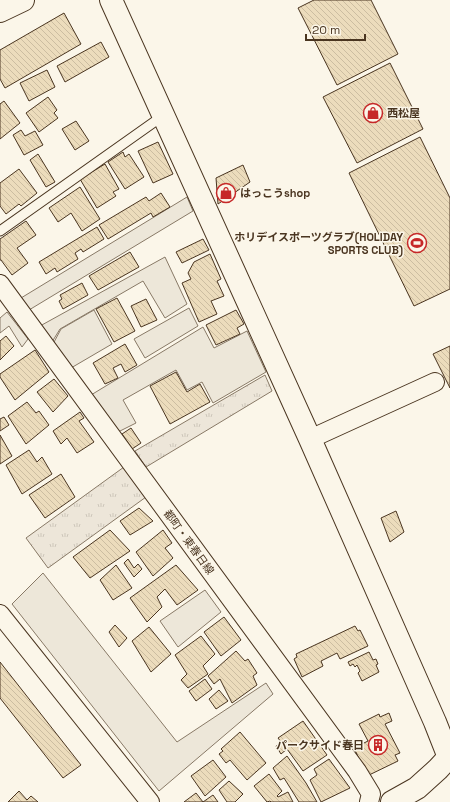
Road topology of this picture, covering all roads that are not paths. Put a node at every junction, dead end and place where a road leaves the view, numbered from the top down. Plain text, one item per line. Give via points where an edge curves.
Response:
1 (22, 0) edge
2 (111, 0) edge
3 (0, 10) edge
4 (164, 115) junction
5 (0, 231) edge
6 (3, 293) edge
7 (435, 382) dead end
8 (310, 439) junction
9 (0, 614) edge
10 (450, 758) edge
11 (150, 802) edge
12 (369, 802) edge
13 (392, 802) edge

1 - 3 street
2 - 4 street
4 - 5 lane
4 - 8 street
6 - 12 street, 都町・東春日線 via 357,771 371,794
7 - 8 street
8 - 10 street
9 - 11 street
10 - 13 street via 417,788

